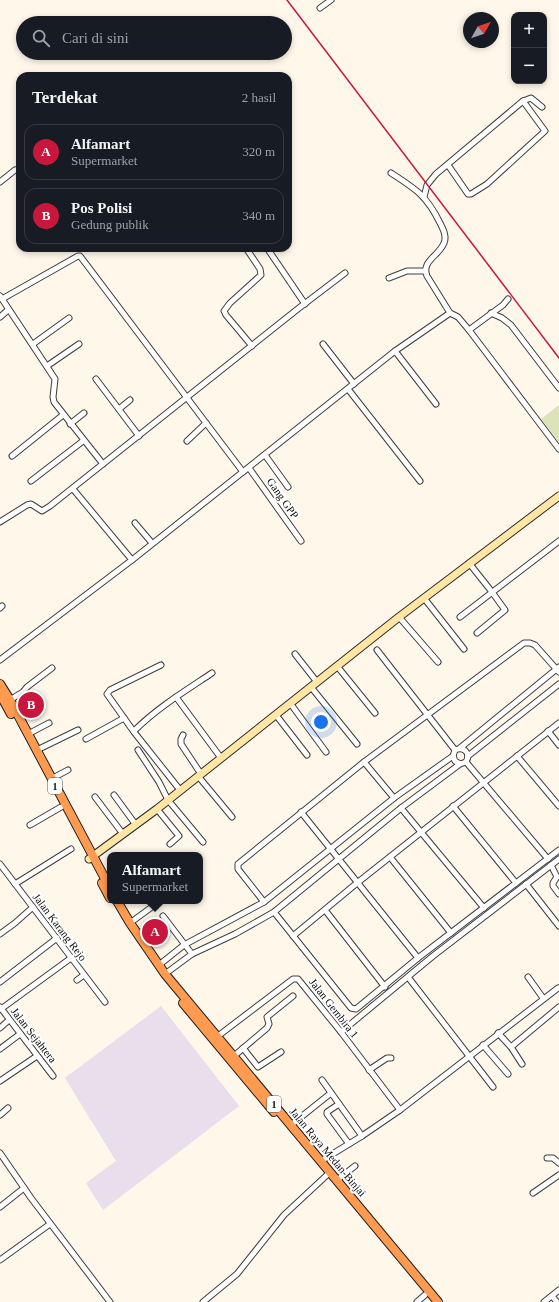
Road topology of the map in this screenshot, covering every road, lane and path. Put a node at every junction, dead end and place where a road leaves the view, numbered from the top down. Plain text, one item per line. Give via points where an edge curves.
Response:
1 (331, 0) edge
2 (320, 8) dead end
3 (523, 101) junction
4 (542, 107) dead end
5 (448, 165) junction
6 (15, 170) dead end
7 (392, 173) dead end
8 (0, 182) edge
9 (424, 197) junction
10 (249, 252) edge
11 (270, 252) edge
12 (425, 271) junction
13 (345, 273) dead end
14 (389, 278) dead end
15 (1, 297) edge
16 (508, 299) dead end
17 (305, 304) junction
18 (8, 310) junction
19 (450, 313) junction
20 (491, 313) junction
21 (0, 317) edge
22 (69, 318) dead end
23 (469, 330) junction
24 (33, 344) junction
25 (79, 344) dead end
26 (323, 344) dead end
27 (252, 346) junction
28 (395, 351) junction
29 (48, 366) junction
30 (96, 379) dead end
31 (354, 384) junction
32 (559, 388) edge
33 (348, 389) junction
34 (186, 397) junction
35 (130, 400) dead end
36 (436, 404) dead end
37 (119, 409) junction
38 (84, 413) dead end
39 (63, 415) junction
40 (206, 423) junction
41 (70, 424) junction
42 (139, 436) junction
43 (83, 441) junction
44 (187, 441) dead end
45 (559, 450) edge
46 (265, 454) junction
47 (12, 456) dead end
48 (103, 464) junction
49 (249, 468) junction
50 (243, 472) junction
51 (420, 480) dead end
52 (31, 481) dead end
53 (288, 487) dead end
54 (72, 489) junction
55 (559, 496) edge
56 (0, 522) edge
57 (135, 523) dead end
58 (300, 540) dead end
59 (559, 541) edge
60 (152, 544) junction
61 (132, 560) junction
62 (469, 563) junction
63 (492, 592) junction
64 (424, 598) junction
65 (460, 616) dead end
66 (399, 617) junction
67 (477, 633) dead end
68 (464, 649) dead end
69 (377, 650) dead end
70 (295, 654) dead end
71 (0, 660) edge
72 (438, 662) dead end
73 (161, 665) dead end
74 (337, 666) junction
75 (52, 668) dead end
76 (558, 669) edge
77 (212, 673) dead end
78 (317, 682) junction
79 (0, 684) edge
80 (559, 684) edge
81 (311, 687) junction
82 (0, 694) edge
83 (176, 697) junction
84 (10, 700) junction
85 (290, 704) junction
86 (375, 713) dead end
87 (276, 715) junction
88 (426, 715) junction
89 (124, 718) junction
90 (49, 723) dead end
91 (559, 723) edge
92 (78, 730) dead end
93 (134, 731) junction
94 (548, 731) junction
95 (28, 734) junction
96 (183, 735) dead end
97 (86, 739) dead end
98 (357, 744) dead end
99 (559, 745) edge
100 (36, 750) junction
101 (138, 750) dead end
102 (456, 751) junction
103 (326, 752) dead end
104 (307, 755) dead end
105 (468, 756) junction
106 (517, 756) junction
107 (221, 758) junction
108 (364, 762) junction
109 (466, 762) junction
110 (460, 764) junction
111 (68, 770) dead end
112 (199, 775) junction
113 (51, 779) junction
114 (483, 783) junction
115 (180, 790) junction
116 (114, 795) dead end
117 (95, 797) dead end
118 (394, 798) junction
119 (168, 800) junction
120 (61, 806) junction
121 (453, 806) junction
122 (559, 806) edge
123 (401, 808) junction
124 (157, 809) junction
125 (301, 812) junction
126 (232, 817) dead end
127 (30, 825) dead end
128 (136, 825) junction
129 (421, 832) junction
130 (123, 834) junction
131 (203, 842) dead end
132 (170, 844) dead end
133 (330, 848) junction
134 (71, 849) dead end
135 (559, 850) edge
136 (91, 857) junction
137 (390, 857) junction
138 (548, 859) junction
139 (559, 859) edge
140 (339, 860) junction
141 (551, 865) junction
142 (0, 866) edge
143 (107, 883) edge
144 (357, 883) junction
145 (516, 883) junction
146 (15, 884) junction
147 (526, 884) junction
148 (107, 892) edge
149 (559, 894) edge
150 (264, 902) junction
151 (114, 904) edge
152 (119, 904) edge
153 (156, 904) edge
154 (33, 907) junction
155 (484, 908) junction
156 (325, 910) junction
157 (274, 912) junction
158 (163, 916) dead end
159 (130, 923) junction
160 (559, 926) edge
161 (451, 933) junction
162 (0, 934) edge
163 (293, 936) junction
164 (57, 938) junction
165 (184, 945) junction
166 (192, 954) junction
167 (72, 958) junction
168 (418, 958) junction
169 (159, 965) junction
170 (166, 974) junction
171 (84, 975) junction
172 (528, 976) dead end
173 (408, 977) junction
174 (77, 980) dead end
175 (0, 982) edge
176 (385, 986) junction
177 (558, 988) dead end
178 (293, 996) dead end
179 (543, 998) junction
180 (105, 1002) dead end
181 (559, 1007) edge
182 (1, 1008) edge
183 (9, 1020) junction
184 (0, 1028) edge
185 (341, 1032) junction
186 (498, 1033) junction
187 (20, 1034) junction
188 (218, 1036) junction
189 (483, 1045) junction
190 (511, 1047) junction
191 (243, 1048) junction
192 (0, 1049) edge
193 (281, 1052) dead end
194 (37, 1056) junction
195 (234, 1056) junction
196 (469, 1056) junction
197 (391, 1058) dead end
198 (522, 1064) dead end
199 (369, 1070) junction
200 (508, 1074) dead end
201 (52, 1076) dead end
202 (322, 1080) dead end
203 (0, 1082) edge
204 (494, 1087) dead end
205 (331, 1093) junction
206 (339, 1104) junction
207 (8, 1108) dead end
208 (400, 1110) junction
209 (0, 1115) edge
210 (291, 1125) junction
211 (362, 1136) junction
212 (349, 1144) junction
213 (1, 1156) edge
214 (547, 1158) dead end
215 (321, 1161) junction
216 (559, 1163) edge
217 (355, 1166) dead end
218 (559, 1175) edge
219 (327, 1176) junction
220 (337, 1180) junction
221 (24, 1188) junction
222 (534, 1193) dead end
223 (0, 1207) edge
224 (50, 1224) junction
225 (0, 1260) edge
226 (559, 1290) edge
227 (425, 1294) junction
228 (552, 1296) junction
229 (110, 1302) edge
230 (203, 1302) edge
231 (417, 1302) edge
232 (432, 1302) edge
233 (438, 1302) edge
234 (544, 1302) edge
235 (556, 1302) edge

1 - 2 street
3 - 4 street via 531,98
3 - 5 street
3 - 5 street via 545,131 487,184 468,194
5 - 9 street via 427,185
6 - 8 street
7 - 9 street
9 - 12 street via 435,212 446,239
10 - 27 street via 261,275 224,311
11 - 17 street
12 - 14 street via 406,271
12 - 19 street
13 - 17 street
15 - 18 street
15 - 34 street via 80,256
16 - 20 street
17 - 27 street
18 - 21 street
18 - 24 street
19 - 23 street via 458,317
19 - 28 street
20 - 23 street
20 - 32 street via 511,325
22 - 24 street
23 - 45 street
24 - 29 street
25 - 29 street
26 - 31 street
27 - 34 street
28 - 31 street
28 - 36 street
29 - 39 street via 56,381 53,400
30 - 37 street
31 - 33 street
33 - 46 street
33 - 51 street
34 - 40 street
34 - 42 street
35 - 37 street
37 - 42 street
38 - 41 street
39 - 41 street
39 - 47 street
40 - 44 street
40 - 50 street
41 - 43 street
42 - 48 street
43 - 48 street
43 - 52 street
46 - 49 street
46 - 53 street
48 - 54 street
49 - 50 street
49 - 58 street, Gang GPP
50 - 60 street
54 - 56 street via 43,511 29,504
54 - 61 street
55 - 62 main road
57 - 60 street
59 - 63 street
60 - 61 street
61 - 71 street
62 - 63 street
62 - 64 main road
63 - 65 street
63 - 67 street via 505,611
64 - 66 main road
64 - 68 street
66 - 72 street
66 - 74 main road
69 - 88 street
70 - 78 street
73 - 89 street via 107,693
74 - 78 main road
74 - 86 street
75 - 84 street
76 - 88 street via 535,645 524,643
76 - 102 street
77 - 83 street
78 - 81 main road
79 - 84 highway, 1
80 - 105 street
81 - 85 main road
81 - 98 street
82 - 120 highway, 1
83 - 93 street
83 - 107 street
84 - 95 highway, 1
85 - 87 main road
85 - 103 street
87 - 104 street
87 - 107 main road
88 - 102 street
88 - 108 street
89 - 93 street
89 - 97 street
90 - 95 street
91 - 94 street
92 - 100 street
93 - 115 street
94 - 99 street
94 - 106 street
95 - 100 highway, 1
96 - 112 street via 181,744
100 - 113 highway, 1
101 - 119 street
102 - 105 street via 466,751
102 - 110 street via 455,761
102 - 118 street
105 - 109 street
106 - 114 street
106 - 122 street
107 - 112 main road
108 - 118 street
108 - 125 street
109 - 110 street
109 - 114 street
110 - 123 street
111 - 113 street
112 - 115 main road
112 - 126 street
113 - 136 highway, 1
114 - 121 street
114 - 138 street
115 - 119 main road
116 - 128 street
117 - 130 street
118 - 133 street
119 - 124 main road
119 - 131 street
120 - 127 street
120 - 136 highway, 1
121 - 129 street
121 - 145 street
123 - 129 street
123 - 140 street
124 - 128 main road
124 - 132 street via 179,836
125 - 133 street
125 - 150 street via 237,864 238,869
128 - 130 main road
129 - 137 street
129 - 155 street
130 - 136 main road
133 - 140 street
133 - 150 street
134 - 146 street
135 - 138 street
136 - 143 highway, 1
136 - 148 highway, 1
137 - 144 street
137 - 161 street
138 - 145 street
139 - 141 street
140 - 144 street
140 - 157 street
141 - 147 street
141 - 149 street via 558,876 553,886
142 - 146 street, Jalan Karang Rejo
144 - 156 street
144 - 168 street
145 - 155 street
146 - 154 street, Jalan Karang Rejo
147 - 160 street
147 - 173 street
150 - 165 street
151 - 219 highway, Jalan Raya Medan-Binjai / 1 via 162,977
152 - 159 highway, Jalan Raya Medan-Binjai / 1
153 - 159 street
154 - 162 street
154 - 164 street, Jalan Karang Rejo
155 - 161 street
156 - 163 street
156 - 176 street
157 - 163 street
157 - 166 street
158 - 165 street
159 - 169 highway, Jalan Raya Medan-Binjai / 1
161 - 168 street
163 - 176 street via 353,1009 357,1009
164 - 167 street, Jalan Karang Rejo
164 - 175 street
165 - 166 street
165 - 169 street
166 - 170 street
167 - 171 street, Jalan Karang Rejo
167 - 182 street
168 - 176 street
169 - 170 highway, Jalan Raya Medan-Binjai / 1
170 - 188 highway, Jalan Raya Medan-Binjai / 1
171 - 174 street
171 - 180 street, Jalan Karang Rejo
172 - 179 street
173 - 185 street
173 - 196 street
177 - 179 street
178 - 191 street via 267,1017 267,1028
179 - 186 street
181 - 190 street
182 - 183 street, Jalan Sejahtera
183 - 184 street
183 - 187 street, Jalan Sejahtera
185 - 188 street, Jalan Gembira 1 via 300,981 294,979
185 - 199 street, Jalan Gembira 1
186 - 189 street
186 - 190 street
187 - 192 street
187 - 194 street, Jalan Sejahtera
188 - 195 highway, Jalan Raya Medan-Binjai / 1
189 - 196 street
189 - 200 street
190 - 198 street
191 - 193 street via 258,1066
191 - 195 street
194 - 201 street, Jalan Sejahtera
194 - 203 street
195 - 210 highway, Jalan Raya Medan-Binjai / 1
196 - 204 street
196 - 208 street
197 - 199 street
199 - 208 street, Jalan Gembira 1
202 - 205 street
205 - 206 street
205 - 210 street
206 - 211 street
206 - 212 street via 327,1114
207 - 209 street
208 - 211 street
210 - 215 highway, Jalan Raya Medan-Binjai / 1
211 - 212 street
212 - 215 street
213 - 221 street
214 - 216 street via 554,1158
215 - 220 highway, Jalan Raya Medan-Binjai / 1
217 - 220 street
218 - 222 street
219 - 227 highway, Jalan Raya Medan-Binjai / 1
219 - 230 street via 284,1215 237,1274
220 - 233 highway, Jalan Raya Medan-Binjai / 1
221 - 223 street
221 - 224 street
224 - 225 street
224 - 229 street
226 - 228 street
227 - 231 street
227 - 232 highway, Jalan Raya Medan-Binjai / 1
228 - 234 street
228 - 235 street

